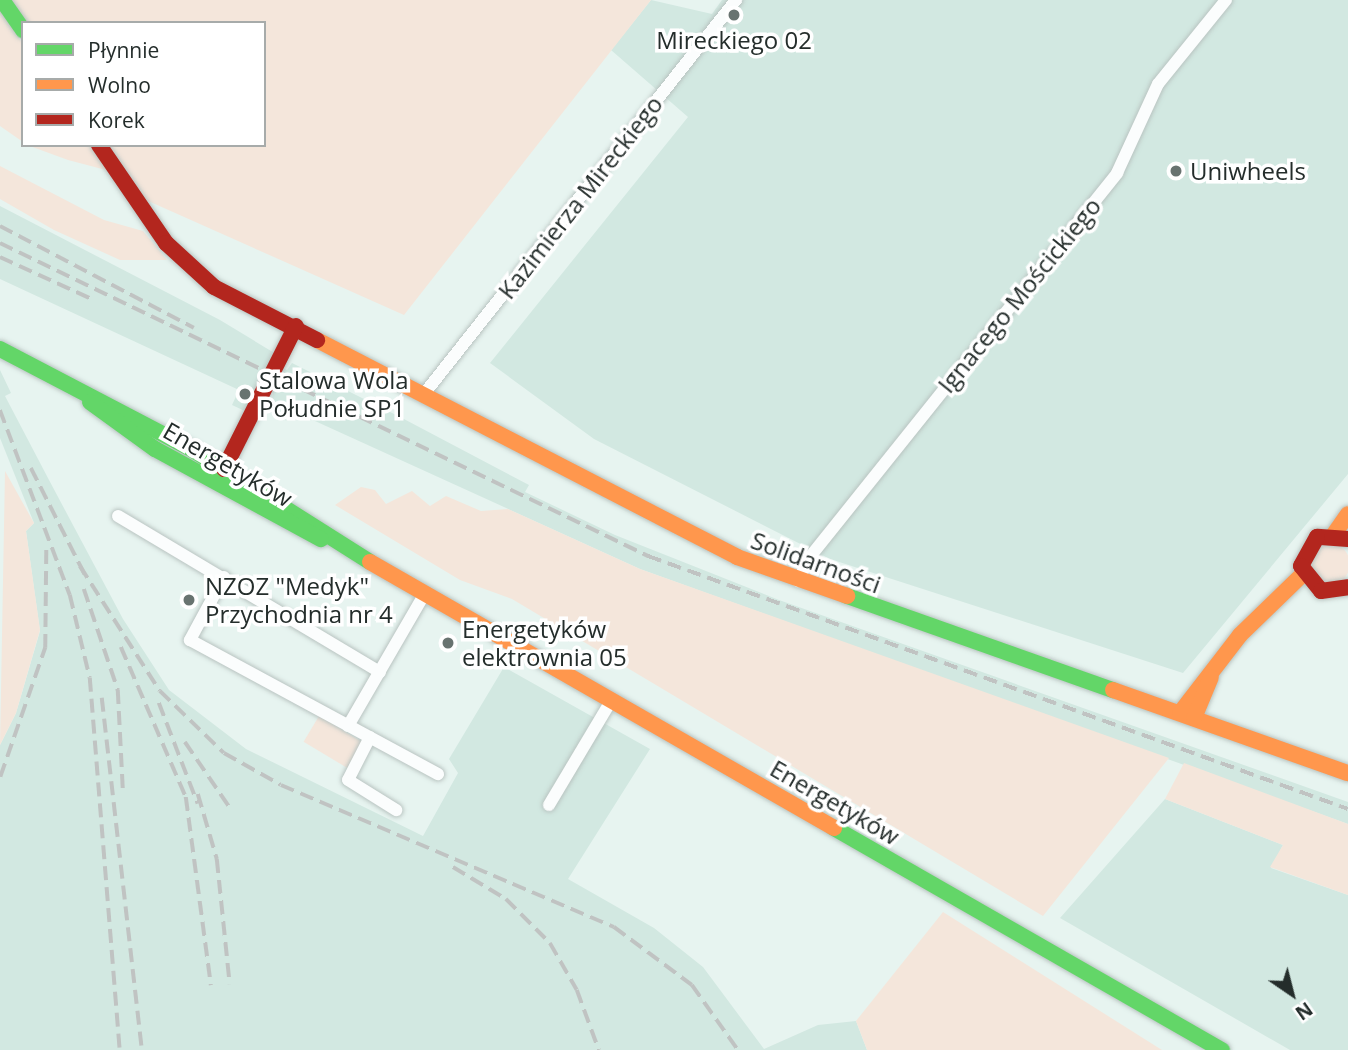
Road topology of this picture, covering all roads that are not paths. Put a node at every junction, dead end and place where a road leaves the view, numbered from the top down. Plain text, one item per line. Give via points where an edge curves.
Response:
1 (2, 0) edge
2 (736, 0) edge
3 (1226, 0) edge
4 (21, 27) edge
5 (100, 147) edge
6 (296, 326) junction
7 (0, 348) edge
8 (424, 394) junction
9 (85, 398) junction
10 (174, 459) junction
11 (224, 469) junction
12 (245, 501) junction
13 (1348, 514) edge
14 (118, 516) dead end
15 (1341, 537) edge
16 (358, 555) junction
17 (224, 577) junction
18 (798, 581) junction
19 (1308, 581) junction
20 (1348, 588) edge
21 (425, 593) junction
22 (380, 672) junction
23 (611, 701) junction
24 (1187, 715) junction
25 (348, 726) junction
26 (370, 737) junction
27 (1348, 773) edge
28 (438, 774) dead end
29 (549, 805) dead end
30 (396, 810) dead end
31 (1222, 1050) edge

1 - 4 street
2 - 8 street, Kazimierza Mireckiego
3 - 18 street, Ignacego Mościckiego via 1158,84 1117,173 809,558
5 - 6 street, Solidarności via 190,269
6 - 8 street, Solidarności
6 - 11 street
7 - 9 street, Energetyków
8 - 18 street, Solidarności via 737,557
9 - 10 street, Energetyków
9 - 11 street, Energetyków via 121,410
10 - 11 street
10 - 12 street, Energetyków
11 - 12 street
11 - 16 street, Energetyków
12 - 16 street, Energetyków
13 - 15 street
14 - 17 street
15 - 19 street via 1310,542 1302,557
16 - 21 street, Energetyków
17 - 22 street
17 - 25 street via 190,640
18 - 24 street, Solidarności
19 - 20 street via 1330,593
19 - 24 street via 1268,608 1218,661
21 - 22 street
21 - 23 street, Energetyków
22 - 25 street
23 - 29 street
23 - 31 street, Energetyków
24 - 27 street, Solidarności
25 - 26 street
26 - 28 street
26 - 30 street via 348,780

